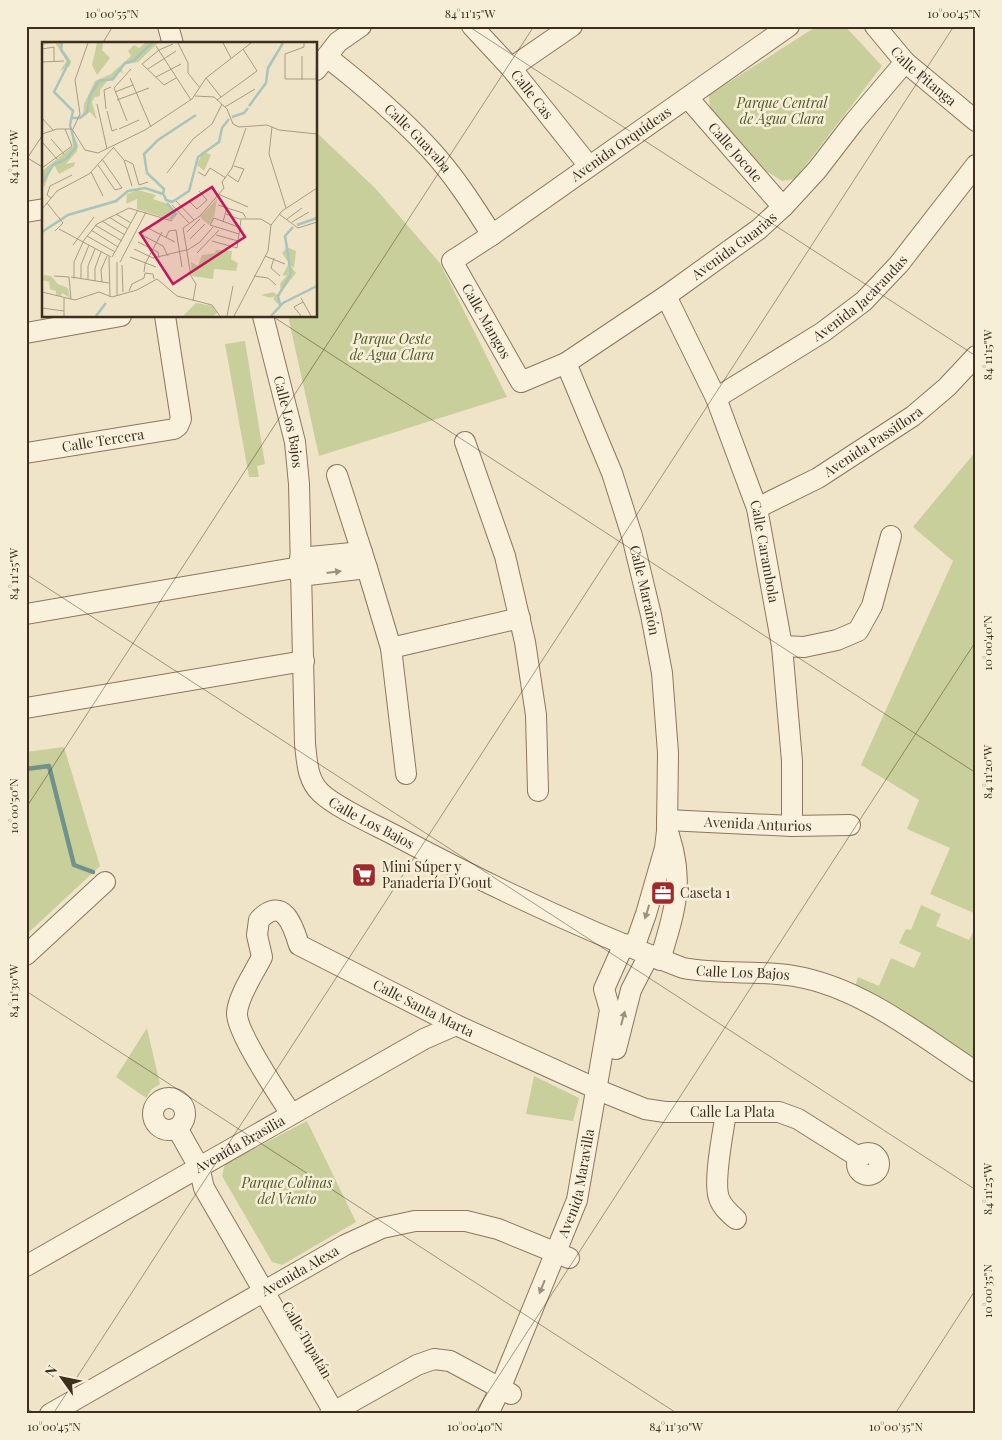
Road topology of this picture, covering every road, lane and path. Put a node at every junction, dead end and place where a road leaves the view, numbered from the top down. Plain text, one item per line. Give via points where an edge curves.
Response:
1 (168, 26) edge
2 (360, 26) edge
3 (472, 26) edge
4 (572, 26) edge
5 (789, 26) edge
6 (875, 26) edge
7 (172, 42) edge
8 (905, 62) junction
9 (322, 64) edge
10 (512, 68) junction
11 (688, 98) junction
12 (976, 122) edge
13 (976, 165) edge
14 (589, 166) junction
15 (783, 207) junction
16 (42, 209) edge
17 (26, 212) edge
18 (492, 235) junction
19 (452, 261) joint
20 (666, 296) junction
21 (110, 318) edge
22 (166, 318) edge
23 (263, 318) edge
24 (26, 333) edge
25 (976, 356) edge
26 (566, 363) junction
27 (521, 382) joint
28 (716, 398) junction
29 (465, 442) dead end
30 (26, 452) edge
31 (337, 475) dead end
32 (757, 508) junction
33 (891, 536) dead end
34 (365, 560) junction
35 (300, 567) junction
36 (26, 614) edge
37 (520, 618) junction
38 (782, 646) junction
39 (391, 648) junction
40 (304, 661) junction
41 (26, 708) edge
42 (406, 774) dead end
43 (538, 790) dead end
44 (667, 825) junction
45 (850, 825) dead end
46 (792, 826) junction
47 (105, 882) dead end
48 (642, 952) junction
49 (26, 955) edge
50 (456, 1025) junction
51 (976, 1072) edge
52 (602, 1092) junction
53 (726, 1113) junction
54 (291, 1114) junction
55 (177, 1128) dead end
56 (860, 1158) dead end
57 (199, 1168) junction
58 (736, 1219) dead end
59 (562, 1256) junction
60 (26, 1266) edge
61 (270, 1289) junction
62 (506, 1392) junction
63 (339, 1412) edge
64 (50, 1414) edge
65 (488, 1414) edge
66 (502, 1414) edge

1 - 7 street
2 - 9 street via 338,42
3 - 10 street, Calle Cas
4 - 10 street
5 - 11 street, Avenida Orquídeas
6 - 8 street, Calle Pitanga
8 - 12 street, Calle Pitanga
8 - 15 street, Avenida Guarias
9 - 18 street, Calle Guayaba via 368,89 430,149 467,196
10 - 14 street, Calle Cas
11 - 14 street, Avenida Orquídeas
11 - 15 street, Calle Jocote
13 - 28 street, Avenida Jacarandas via 899,264 864,301 823,332
14 - 18 street, Avenida Orquídeas
15 - 20 street, Avenida Guarias via 759,229
16 - 17 street
18 - 19 street, Avenida Orquídeas
19 - 27 street, Calle Mangos
20 - 26 street, Avenida Guarias
20 - 28 street, Calle Carambola
21 - 24 street
22 - 30 street, Calle Tercera via 181,419 178,426
23 - 35 street, Calle Los Bajos via 295,442
25 - 32 street, Avenida Passiflora via 947,387 912,416 818,478
26 - 27 street, Avenida Guarias
26 - 44 street, Calle Marañón via 612,473 651,614 662,674 668,743
28 - 32 street, Calle Carambola
29 - 37 street via 505,556
31 - 34 street
32 - 38 street, Calle Carambola
33 - 38 street via 872,606 858,631 837,640
34 - 35 street
34 - 39 street
35 - 36 street
35 - 40 street, Calle Los Bajos
37 - 39 street
37 - 43 street via 536,715
38 - 46 street, Calle Carambola via 792,761
39 - 42 street
40 - 41 street
40 - 48 street, Calle Los Bajos via 307,764 311,780 321,793 452,866
44 - 46 street, Avenida Anturios
44 -> 48 street, Calle Marañón via 665,848 646,914
44 - 48 street, Calle Marañón via 678,874 676,903
45 - 46 street, Avenida Anturios
47 - 49 street
48 - 51 street, Calle Los Bajos via 699,971 766,973 823,983 886,1013
52 -> 48 street, Avenida Maravilla
48 - 52 street, Avenida Maravilla via 610,976 604,989 610,1010
50 - 52 street, Calle Santa Marta
50 - 54 street, Avenida Brasilia via 424,1038
50 - 54 street, Calle Santa Marta via 299,944 288,917 276,910 269,912 259,920 257,935 262,957 241,997 237,1014 240,1031
52 - 53 street, Calle La Plata via 645,1109
52 - 59 street, Avenida Maravilla via 588,1210
53 - 56 street, Calle La Plata via 788,1114
53 - 58 street via 717,1193 724,1207
54 - 57 street, Avenida Brasilia
55 - 57 street, Calle Tupatán
57 - 60 street, Avenida Brasilia
57 - 61 street, Calle Tupatán via 204,1188
59 - 61 street, Avenida Alexa via 498,1230 466,1221 415,1221 382,1228 345,1245
59 - 62 street, Avenida Maravilla
61 - 63 street, Calle Tupatán
61 - 64 street, Avenida Alexa
62 - 63 street via 450,1361 434,1359 417,1365
62 - 65 street, Avenida Maravilla
62 - 66 street, Avenida Maravilla

